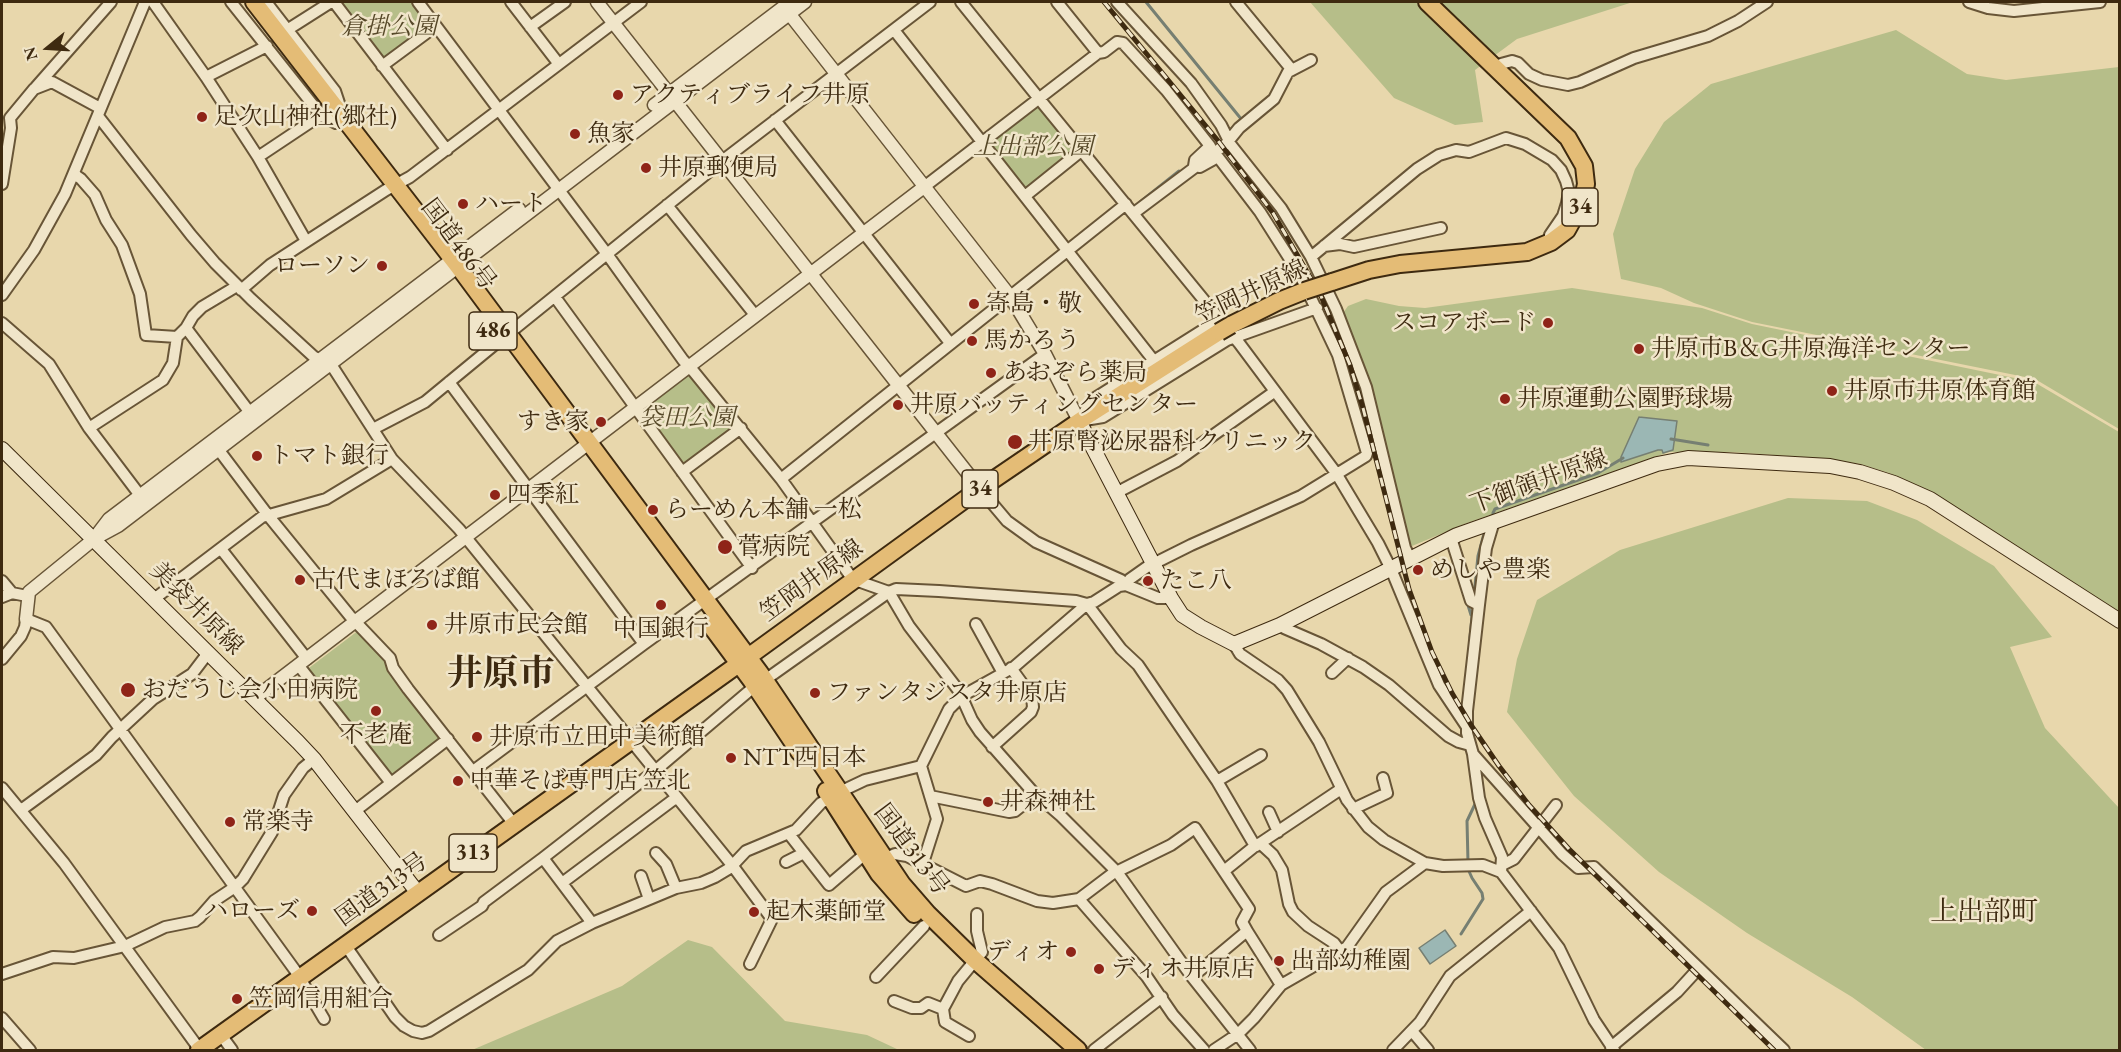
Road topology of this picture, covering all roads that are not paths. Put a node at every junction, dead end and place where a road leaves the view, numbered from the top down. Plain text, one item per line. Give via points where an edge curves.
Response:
1 (111, 2) edge
2 (145, 2) edge
3 (153, 2) edge
4 (231, 2) edge
5 (243, 2) edge
6 (254, 2) edge
7 (266, 2) edge
8 (333, 2) edge
9 (418, 2) edge
10 (511, 2) edge
11 (565, 2) edge
12 (597, 2) edge
13 (641, 2) edge
14 (805, 2) edge
15 (930, 2) edge
16 (961, 2) edge
17 (1057, 2) edge
18 (1117, 2) edge
19 (1236, 2) edge
20 (1427, 2) edge
21 (1767, 2) edge
22 (1969, 2) edge
23 (2100, 2) edge
24 (785, 6) edge
25 (613, 23) junction
26 (436, 26) junction
27 (530, 27) junction
28 (288, 30) junction
29 (894, 30) junction
30 (267, 46) junction
31 (1098, 53) junction
32 (1311, 60) dead end
33 (558, 63) junction
34 (382, 66) junction
35 (1496, 69) junction
36 (1292, 70) junction
37 (835, 74) junction
38 (206, 77) junction
39 (34, 89) junction
40 (672, 97) junction
41 (1039, 99) junction
42 (499, 108) junction
43 (99, 112) junction
44 (321, 115) junction
45 (340, 120) junction
46 (776, 120) junction
47 (6, 121) edge
48 (1229, 140) junction
49 (982, 142) junction
50 (447, 150) junction
51 (1081, 151) junction
52 (258, 157) junction
53 (722, 160) junction
54 (1194, 166) junction
55 (74, 174) junction
56 (2, 184) edge
57 (556, 186) junction
58 (391, 187) junction
59 (924, 187) junction
60 (1025, 196) junction
61 (1126, 204) junction
62 (667, 205) junction
63 (1134, 213) junction
64 (1441, 228) dead end
65 (863, 233) junction
66 (306, 241) junction
67 (1551, 242) junction
68 (1324, 246) junction
69 (1067, 250) junction
70 (607, 254) junction
71 (1311, 257) junction
72 (451, 266) junction
73 (810, 273) junction
74 (239, 288) junction
75 (2, 295) edge
76 (1010, 296) junction
77 (555, 297) junction
78 (1317, 308) junction
79 (755, 315) junction
80 (2, 323) edge
81 (186, 328) junction
82 (1226, 328) junction
83 (177, 337) junction
84 (504, 337) junction
85 (950, 343) junction
86 (1046, 354) junction
87 (1154, 361) junction
88 (323, 362) junction
89 (688, 366) junction
90 (449, 382) junction
91 (898, 385) junction
92 (1274, 392) junction
93 (635, 406) junction
94 (253, 416) junction
95 (1079, 421) junction
96 (89, 428) junction
97 (741, 428) junction
98 (373, 429) junction
99 (936, 432) junction
100 (585, 446) junction
101 (2, 449) edge
102 (218, 449) junction
103 (392, 459) junction
104 (682, 472) junction
105 (1336, 473) junction
106 (781, 479) junction
107 (530, 489) junction
108 (980, 489) junction
109 (1116, 493) junction
110 (143, 500) junction
111 (267, 514) junction
112 (1494, 521) junction
113 (813, 524) junction
114 (466, 538) junction
115 (1451, 538) junction
116 (94, 539) junction
117 (221, 549) junction
118 (1410, 558) junction
119 (1154, 564) junction
120 (752, 568) junction
121 (1390, 569) junction
122 (855, 580) junction
123 (2, 581) edge
124 (1126, 585) junction
125 (889, 592) junction
126 (7, 595) edge
127 (27, 596) junction
128 (1171, 598) junction
129 (154, 599) junction
130 (1476, 603) junction
131 (701, 604) junction
132 (1087, 604) junction
133 (26, 619) junction
134 (356, 621) junction
135 (2120, 621) edge
136 (976, 624) dead end
137 (1280, 625) junction
138 (644, 644) junction
139 (1234, 644) junction
140 (208, 653) junction
141 (1348, 658) junction
142 (2, 659) edge
143 (743, 661) junction
144 (303, 662) junction
145 (1007, 670) junction
146 (1332, 673) dead end
147 (760, 683) junction
148 (587, 687) junction
149 (962, 696) junction
150 (255, 698) junction
151 (1467, 727) junction
152 (120, 730) junction
153 (448, 739) junction
154 (631, 740) junction
155 (1468, 746) junction
156 (992, 747) junction
157 (1261, 755) dead end
158 (314, 759) junction
159 (921, 766) junction
160 (656, 770) junction
161 (473, 771) junction
162 (1383, 778) dead end
163 (1217, 781) junction
164 (391, 783) junction
165 (2, 788) edge
166 (1341, 789) junction
167 (1032, 791) junction
168 (835, 795) junction
169 (930, 796) junction
170 (677, 797) junction
171 (1556, 806) dead end
172 (995, 809) junction
173 (1353, 809) junction
174 (21, 810) junction
175 (355, 812) junction
176 (1269, 812) dead end
177 (992, 822) dead end
178 (514, 824) junction
179 (1538, 829) junction
180 (1278, 832) junction
181 (789, 834) junction
182 (1258, 845) junction
183 (656, 853) dead end
184 (804, 853) junction
185 (865, 854) junction
186 (543, 858) junction
187 (883, 859) junction
188 (786, 862) dead end
189 (923, 863) junction
190 (1425, 863) junction
191 (732, 865) junction
192 (1501, 868) junction
193 (1224, 871) junction
194 (1117, 872) junction
195 (640, 876) dead end
196 (562, 883) junction
197 (235, 887) junction
198 (676, 888) junction
199 (418, 893) junction
200 (650, 899) junction
201 (1079, 899) junction
202 (1531, 911) junction
203 (977, 914) dead end
204 (592, 923) junction
205 (924, 926) junction
206 (1247, 931) junction
207 (439, 935) dead end
208 (125, 946) junction
209 (346, 946) junction
210 (1340, 951) junction
211 (750, 964) dead end
212 (972, 966) junction
213 (1699, 968) junction
214 (2, 974) edge
215 (876, 977) dead end
216 (1192, 977) junction
217 (300, 979) junction
218 (1281, 985) junction
219 (1161, 997) junction
220 (894, 1001) dead end
221 (943, 1010) junction
222 (2, 1018) edge
223 (324, 1019) dead end
224 (1412, 1031) junction
225 (1238, 1034) junction
226 (221, 1035) junction
227 (969, 1036) dead end
228 (1612, 1048) edge
229 (30, 1050) edge
230 (199, 1050) edge
231 (232, 1050) edge
232 (1062, 1050) edge
233 (1078, 1050) edge
234 (1094, 1050) edge
235 (1204, 1050) edge
236 (1214, 1050) edge
237 (1250, 1050) edge
238 (1393, 1050) edge
239 (1428, 1050) edge
240 (1784, 1050) edge

1 - 39 street
2 - 43 street
3 - 38 street
4 - 30 street
5 - 45 main road, 国道486号 / 486
6 - 45 main road, 国道486号 / 486
7 - 28 street
8 - 28 street
8 - 34 street
9 - 26 street
10 - 27 street
11 - 27 street
12 - 25 street
13 - 25 street
14 - 24 street
15 - 29 street
16 - 41 street
17 - 31 street
18 - 48 street via 1191,83
19 - 36 street
20 - 35 main road, 笠岡井原線 / 34
21 - 35 street via 1708,36 1634,58 1568,85 1542,80 1512,61
22 - 23 street via 2014,11
24 - 37 street
24 - 40 street
25 - 33 street
25 - 40 street
26 - 34 street
26 - 42 street
27 - 33 street
28 - 45 street via 335,91
29 - 37 street
29 - 49 street
30 - 38 street
30 - 44 street
31 - 41 street
31 - 54 street via 1117,42 1123,43 1166,90 1210,146 1194,160
32 - 36 street
33 - 42 street
34 - 50 street
35 - 67 main road, 笠岡井原線 / 34 via 1568,138 1584,166 1582,203 1567,230
36 - 48 street via 1274,99
37 - 46 street
37 - 59 street
38 - 52 street
39 - 43 street via 52,82
39 - 47 street
40 - 53 street
40 - 57 street
41 - 49 street
41 - 51 street
42 - 50 street
42 - 57 street
43 - 55 street
43 - 74 street via 191,235
44 - 45 street
44 - 52 street
45 - 58 main road, 国道486号 / 486
46 - 53 street
46 - 65 street
47 - 56 street via 11,128
48 - 54 street
48 - 71 street via 1281,208
49 - 59 street
49 - 60 street
50 - 58 street
51 - 60 street
51 - 61 street
52 - 66 street
53 - 62 street
53 - 73 street
54 - 63 street
54 - 78 street via 1200,167 1218,157 1280,241
55 - 75 street via 33,250
55 - 83 street via 94,195 122,245 140,294 146,334
57 - 70 street
57 - 72 street
58 - 66 street
58 - 72 main road, 国道486号 / 486
59 - 65 street
59 - 76 street
60 - 69 street
61 - 63 street
61 - 69 street
62 - 70 street
62 - 79 street
63 - 82 street
64 - 68 street via 1354,247
65 - 73 street
65 - 85 street
66 - 74 street
67 - 68 street via 1550,234 1567,203 1566,180 1552,160 1506,138 1469,153 1456,150 1440,155 1417,169
67 - 82 main road, 笠岡井原線 / 34, bridge via 1527,252 1369,270 1279,301
68 - 71 street
69 - 76 street
69 - 87 street
70 - 77 street
70 - 89 street
71 - 118 street via 1336,309 1371,404
72 - 84 main road, 国道486号 / 486
72 - 88 street
73 - 79 street
73 - 91 street
74 - 81 street via 202,307
74 - 88 street
76 - 85 street
76 - 86 street
77 - 84 street
77 - 93 street
78 - 82 street
78 - 105 street via 1347,381 1367,455
79 - 89 street
80 - 96 street via 49,364
81 - 83 street
81 - 94 street
82 - 87 street
82 - 92 street
82 - 95 main road, 笠岡井原線 / 34
83 - 96 street via 173,363 163,380
84 - 90 street
84 - 100 main road, 国道486号 / 486
85 - 91 street
86 - 95 street
86 - 99 street
87 - 95 street via 1092,400
88 - 94 street
88 - 98 street via 334,369
89 - 93 street
89 - 97 street
90 - 98 street via 420,405
90 - 107 street
91 - 99 street
91 - 106 street
92 - 105 street
92 - 109 street via 1177,461
93 - 100 street
93 - 104 street
94 - 102 street
94 - 110 street
95 - 108 main road, 笠岡井原線 / 34
95 - 109 main road
96 - 110 street
97 - 104 street
97 - 106 street
98 - 103 street
99 - 108 street
99 - 113 street
100 - 107 street
100 - 131 main road, 国道486号 / 486
101 - 116 main road, 美袋井原線
102 - 110 street
102 - 111 street
103 - 111 street via 322,501
103 - 114 street
104 - 120 street
105 - 119 street via 1301,496
105 - 121 street
106 - 113 street
107 - 114 street
107 - 138 street
108 - 122 main road, 笠岡井原線 / 34
108 - 124 street via 1007,521 1036,542
109 - 119 main road
110 - 116 street via 118,526
111 - 117 street
111 - 134 street
112 - 115 main road, 下御領井原線
112 - 130 street
112 - 135 main road, 下御領井原線 via 1673,460 1830,466 1894,483 1930,499
113 - 120 street
113 - 122 street
114 - 134 street
114 - 148 street
115 - 118 main road, 下御領井原線
115 - 130 street
116 - 127 street
116 - 129 main road, 美袋井原線
117 - 129 street
117 - 144 street
118 - 121 main road, 下御領井原線
119 - 124 street
119 - 128 main road
120 - 131 street
121 - 137 main road, 下御領井原線
121 - 151 street via 1439,684
122 - 125 street
122 - 143 main road, 笠岡井原線 / 34
123 - 126 street
124 - 128 street via 1158,598
124 - 132 street
125 - 132 street via 939,591
125 - 147 street
125 - 149 street via 909,626
126 - 127 street
127 - 133 street
128 - 139 main road via 1186,617
129 - 140 main road, 美袋井原線
130 - 151 street
131 - 138 street
131 - 143 main road, 国道486号 / 486
132 - 145 street
132 - 163 street via 1138,665
133 - 142 street via 21,636
133 - 152 street via 46,627
134 - 144 street
134 - 153 street via 390,658 393,669
136 - 145 street
137 - 139 main road, 下御領井原線
137 - 141 street
138 - 148 street
139 - 166 street via 1240,654 1287,690 1319,742
140 - 150 main road, 美袋井原線
140 - 152 street via 192,674 153,699
141 - 146 street
141 - 155 street via 1389,684 1448,736
143 - 147 main road, 国道313号
143 - 154 main road, 国道313号 / 313
144 - 150 street
144 - 164 street
145 - 149 street
145 - 156 street via 1032,697 1034,707
147 - 160 street
147 - 168 main road, 国道313号
148 - 154 street
148 - 161 street
149 - 156 street via 972,720
149 - 159 street via 949,709
150 - 158 main road, 美袋井原線
151 - 155 street
152 - 174 street via 96,754
152 - 197 street
153 - 161 street
153 - 164 street
154 - 160 street
154 - 178 main road, 国道313号 / 313
155 - 179 street
155 - 192 street via 1485,818 1499,849
156 - 167 street
157 - 163 street
158 - 175 main road, 美袋井原線
158 - 197 street via 284,795 272,832
159 - 168 street via 865,780
159 - 169 street
160 - 170 street
160 - 186 street
161 - 178 street
162 - 173 street via 1387,793
163 - 182 street
164 - 175 street
165 - 174 street
166 - 173 street
166 - 180 street
167 - 172 street via 1015,811
167 - 194 street
168 - 181 street
168 - 185 main road, 国道313号
168 - 187 main road, 国道313号
169 - 172 street
169 - 189 street via 937,819
170 - 191 street
170 - 196 street
171 - 179 street
172 - 177 street
173 - 190 street via 1384,840
174 - 208 street
175 - 199 main road, 美袋井原線
176 - 180 street
178 - 199 main road, 国道313号 / 313
179 - 192 street via 1514,860
179 - 213 street via 1574,866 1594,867
180 - 182 street
181 - 184 street
181 - 191 street via 746,851
182 - 193 street
182 - 210 street via 1273,855 1282,870 1293,912
183 - 198 street via 666,864
184 - 185 street via 830,885
184 - 188 street
185 - 205 main road, 国道313号
186 - 196 street
186 - 207 street
187 - 189 street via 895,854
187 - 212 main road, 国道313号
189 - 201 street via 966,886 980,881 1053,903
190 - 192 street
190 - 210 street via 1386,892 1347,947
191 - 198 street via 701,883
191 - 211 street via 772,919
192 - 202 street
193 - 194 street via 1199,824 1171,844
193 - 206 street via 1249,909 1242,922
194 - 201 street
194 - 216 street
195 - 200 street
196 - 204 street
197 - 208 street via 195,921 165,927
197 - 217 street
198 - 200 street
199 - 209 main road, 国道313号 / 313
200 - 204 street
201 - 219 street
202 - 224 street via 1450,976
202 - 228 street via 1559,948
203 - 212 street via 982,952
204 - 209 street via 557,941 528,970 422,1033 404,1026 395,1017
205 - 212 main road, 国道313号
205 - 215 street
206 - 216 street
206 - 218 street
208 - 214 street via 74,958 52,957
208 - 230 street
209 - 217 main road, 国道313号 / 313
210 - 218 street
212 - 221 street via 958,981
212 - 232 main road, 国道313号
212 - 233 main road, 国道313号
213 - 228 street
213 - 240 street
216 - 225 street
217 - 223 street
217 - 226 main road, 国道313号 / 313
218 - 225 street
219 - 234 street
219 - 235 street
220 - 221 street via 912,1008 928,1003
221 - 227 street via 945,1022
222 - 229 street
224 - 238 street
224 - 239 street
225 - 236 street
225 - 237 street
226 - 230 main road, 国道313号 / 313
226 - 231 street

